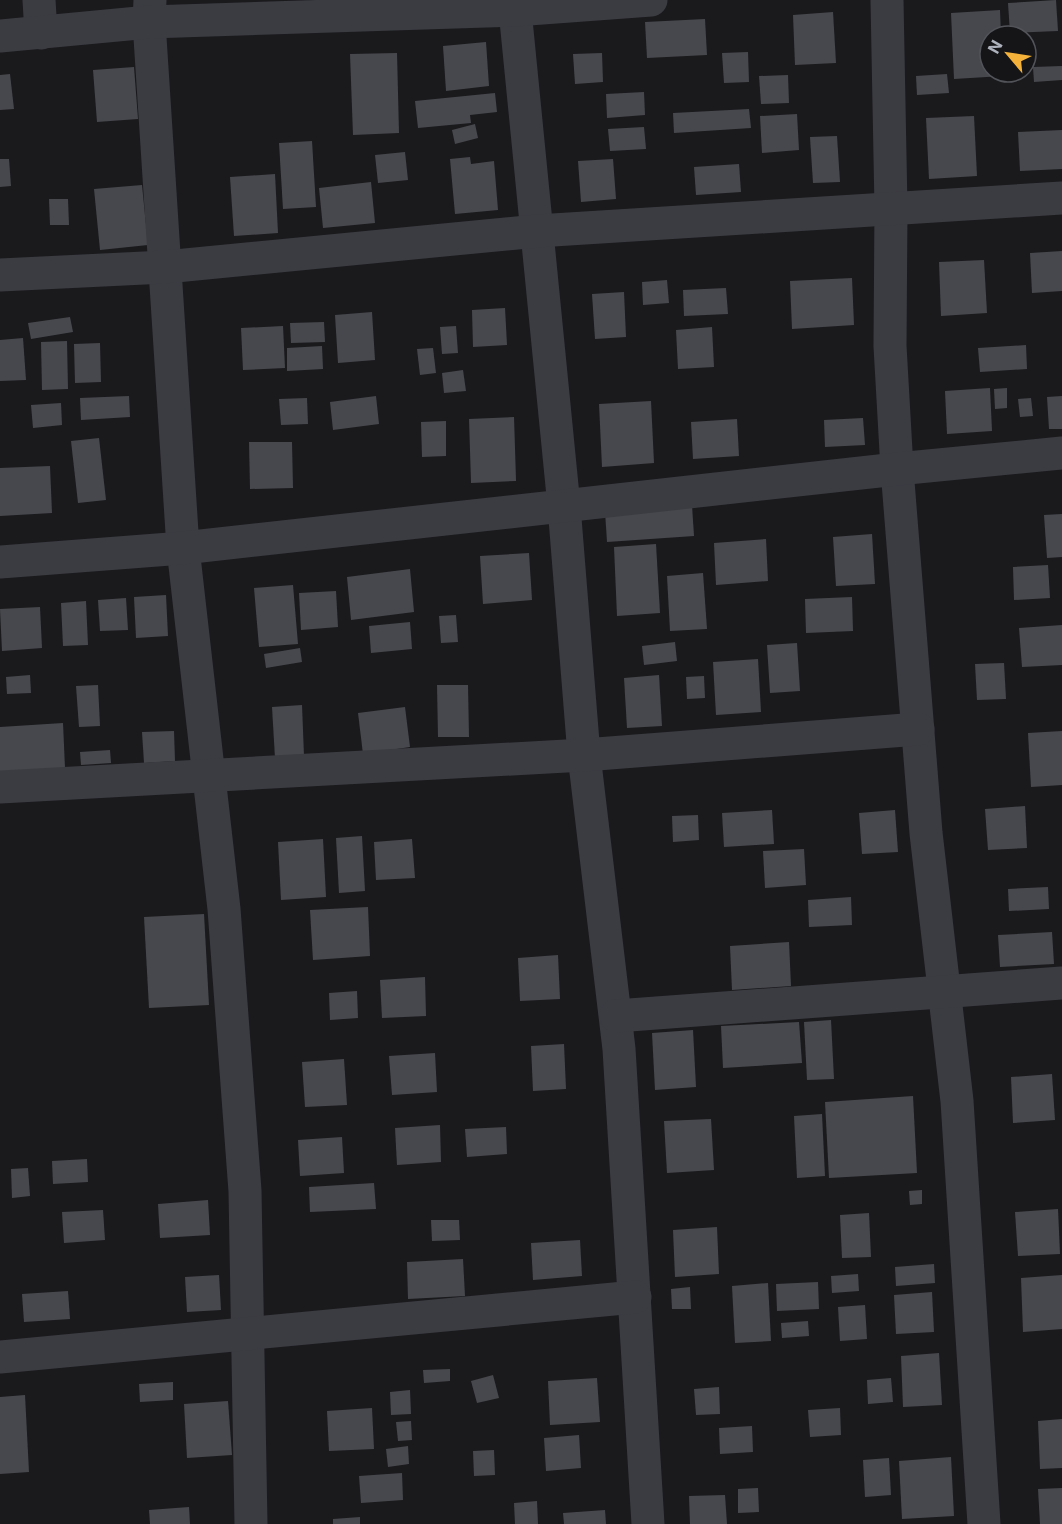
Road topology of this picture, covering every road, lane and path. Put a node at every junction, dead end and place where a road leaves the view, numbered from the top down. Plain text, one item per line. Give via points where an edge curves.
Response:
1 (39, 0) edge
2 (651, 0) edge
3 (887, 0) edge
4 (514, 5) edge
5 (149, 11) edge
6 (41, 33) junction
7 (0, 36) edge
8 (1062, 198) edge
9 (891, 208) junction
10 (537, 231) junction
11 (165, 267) junction
12 (0, 275) edge
13 (1062, 453) edge
14 (897, 469) junction
15 (564, 506) junction
16 (183, 548) junction
17 (0, 562) edge
18 (918, 729) junction
19 (584, 755) junction
20 (209, 777) junction
21 (0, 787) edge
22 (1062, 983) edge
23 (945, 991) junction
24 (616, 1016) junction
25 (634, 1297) junction
26 (248, 1333) junction
27 (0, 1357) edge
28 (251, 1524) edge
29 (648, 1524) edge
30 (984, 1524) edge

1 - 6 street
2 - 4 street
3 - 9 street
4 - 5 street
4 - 10 street
5 - 6 street
5 - 11 street
6 - 7 street
8 - 9 street
9 - 10 street
9 - 14 street via 890,346
10 - 11 street
10 - 15 street
11 - 12 street
11 - 16 street
13 - 14 street
14 - 15 street
14 - 18 street
15 - 16 street
15 - 19 street
16 - 17 street
16 - 20 street
18 - 19 street
18 - 23 street
19 - 20 street
19 - 24 street
20 - 21 street
20 - 26 street via 224,909 245,1191
22 - 23 street
23 - 24 street
23 - 30 street via 957,1101
24 - 25 street
25 - 26 street
25 - 29 street
26 - 27 street
26 - 28 street

